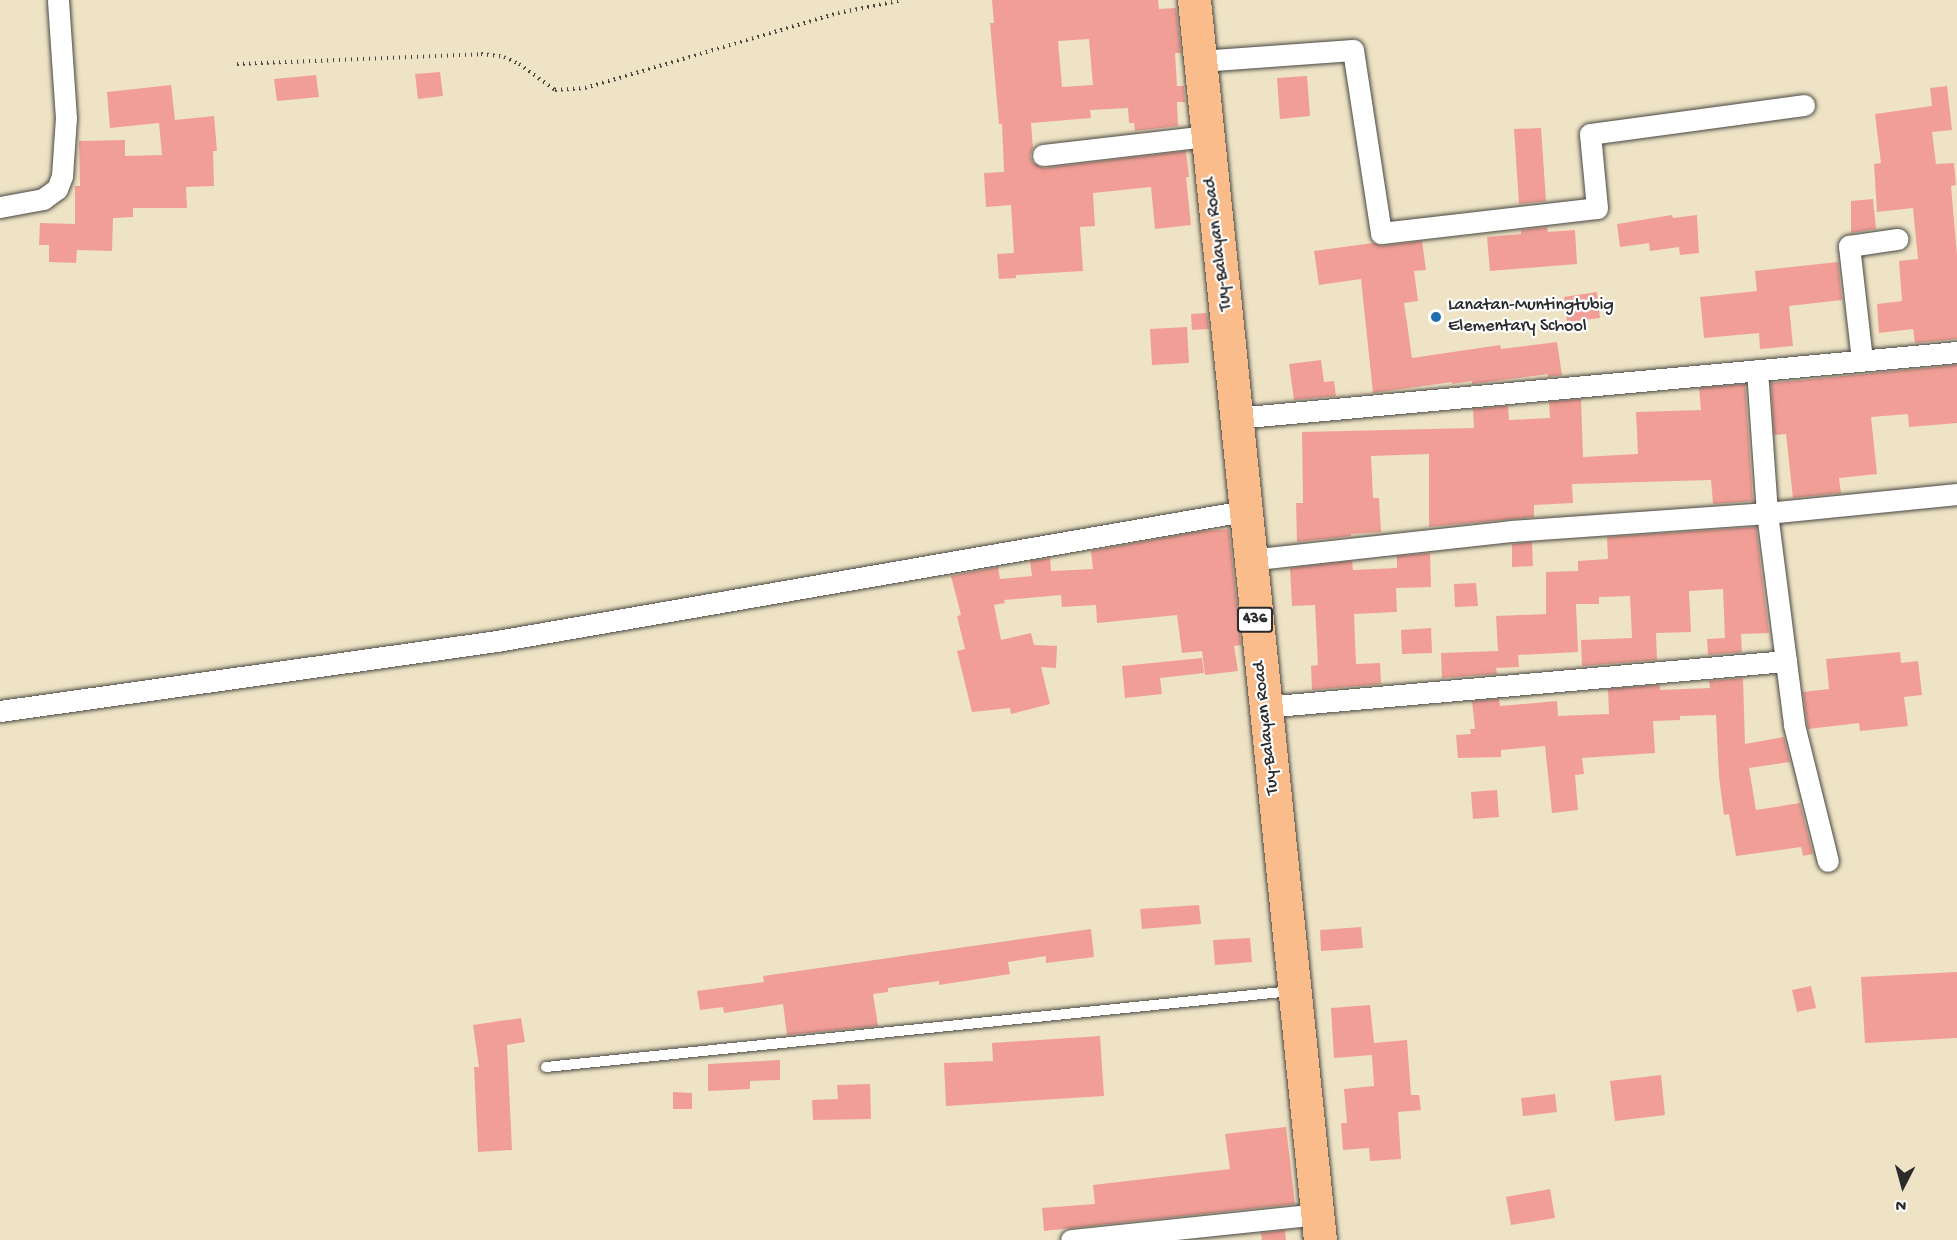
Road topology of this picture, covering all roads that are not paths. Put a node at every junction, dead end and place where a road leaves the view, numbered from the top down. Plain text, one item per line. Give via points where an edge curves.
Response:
1 (58, 0) edge
2 (1194, 0) edge
3 (1200, 61) junction
4 (1804, 105) dead end
5 (1206, 136) junction
6 (1043, 155) dead end
7 (0, 207) edge
8 (1897, 239) dead end
9 (1957, 352) edge
10 (1862, 360) junction
11 (1757, 370) junction
12 (1236, 418) junction
13 (1957, 494) edge
14 (1244, 511) junction
15 (1767, 513) junction
16 (1249, 560) junction
17 (1786, 661) junction
18 (1264, 707) junction
19 (0, 711) edge
20 (1828, 861) dead end
21 (1294, 990) junction
22 (546, 1067) dead end
23 (1319, 1227) edge
24 (1071, 1240) edge

1 - 7 street via 66,118 62,176 57,189 43,199
2 - 3 main road, Tuy-Balayan Road / 436
3 - 4 street via 1353,51 1381,233 1597,208 1590,134
3 - 5 main road, Tuy-Balayan Road / 436
5 - 6 street
5 - 12 main road, Tuy-Balayan Road / 436
8 - 10 street via 1849,246
9 - 10 street
10 - 11 street
11 - 12 street
11 - 15 street
12 - 14 main road, Tuy-Balayan Road / 436
13 - 15 street
14 - 16 main road, Tuy-Balayan Road / 436
14 - 19 street via 497,641
15 - 16 street via 1511,531
15 - 17 street
16 - 18 main road, Tuy-Balayan Road / 436
17 - 18 street
17 - 20 street via 1794,725
18 - 21 main road, Tuy-Balayan Road / 436
21 - 22 lane
21 - 23 main road, Tuy-Balayan Road / 436
23 - 24 street

